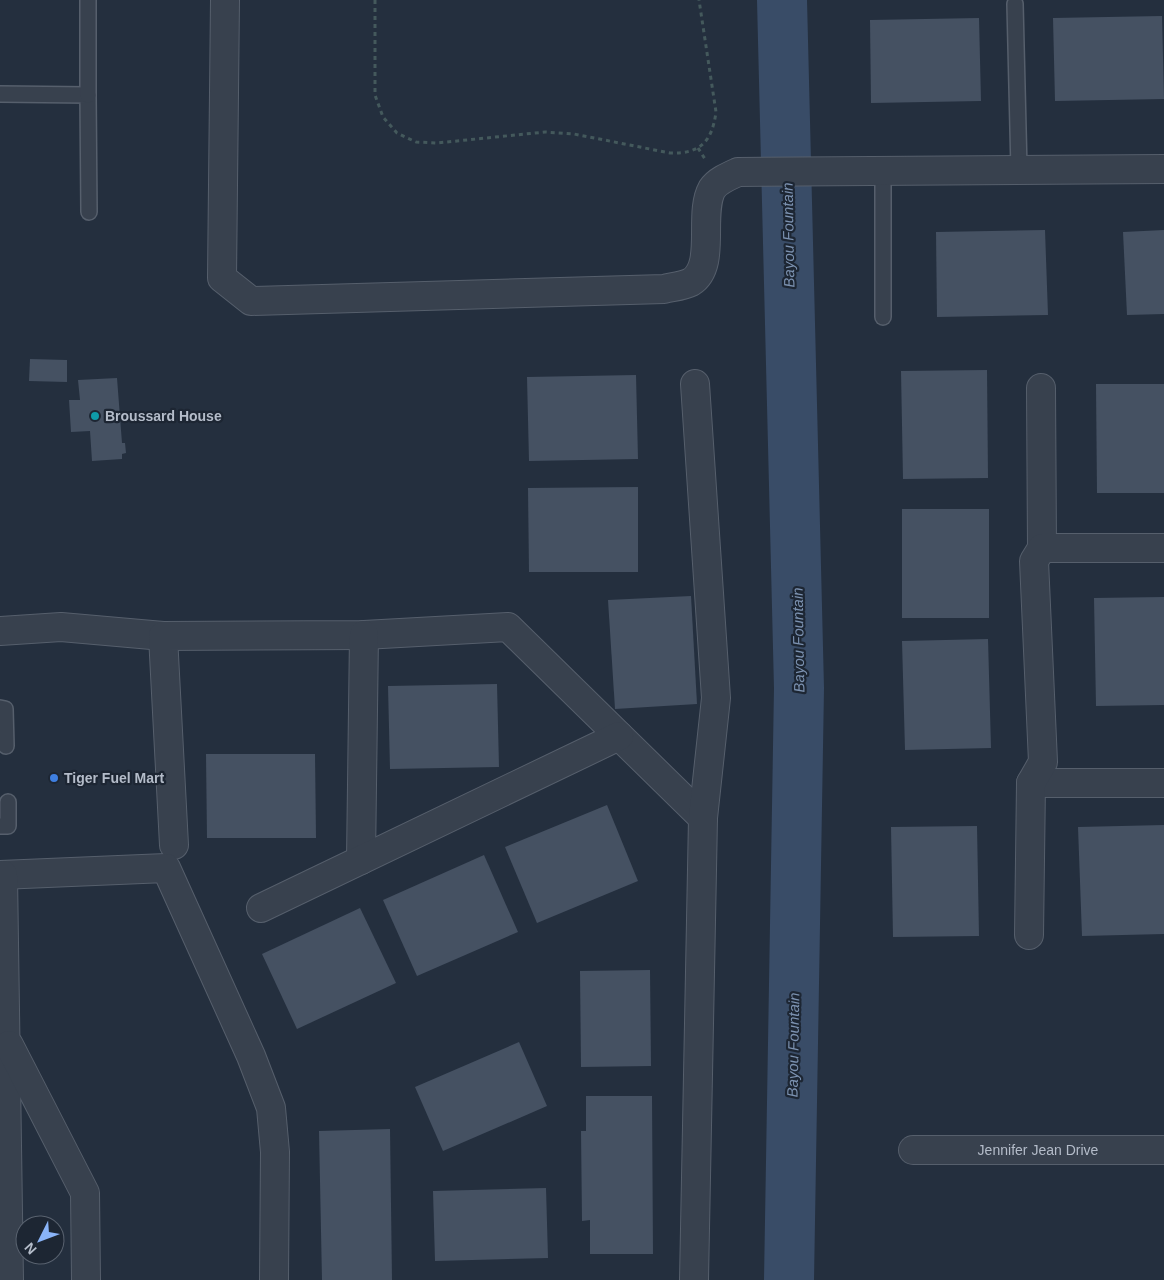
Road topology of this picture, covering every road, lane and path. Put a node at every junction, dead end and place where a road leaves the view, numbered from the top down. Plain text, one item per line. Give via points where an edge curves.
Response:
1 (88, 0) edge
2 (225, 0) edge
3 (375, 0) edge
4 (699, 0) edge
5 (1015, 4) dead end
6 (0, 94) edge
7 (88, 95) junction
8 (1164, 169) edge
9 (883, 170) junction
10 (1018, 170) junction
11 (89, 212) dead end
12 (883, 317) dead end
13 (695, 384) dead end
14 (1041, 388) dead end
15 (1042, 548) junction
16 (1164, 548) edge
17 (0, 631) edge
18 (364, 635) junction
19 (163, 636) junction
20 (0, 708) edge
21 (619, 736) junction
22 (6, 746) dead end
23 (1031, 783) junction
24 (1164, 783) edge
25 (8, 802) dead end
26 (703, 818) junction
27 (0, 826) edge
28 (174, 845) dead end
29 (361, 860) junction
30 (2, 875) edge
31 (261, 908) dead end
32 (1029, 935) dead end
33 (6, 1039) junction
34 (913, 1150) dead end
35 (1164, 1150) edge
36 (9, 1280) edge
37 (86, 1280) edge
38 (274, 1280) edge
39 (694, 1280) edge

1 - 7 lane
2 - 9 street via 222,278 251,301 664,289 691,281 701,269 706,253 705,217 712,189 724,178 738,172
3 - 4 path via 375,95 383,117 397,134 416,142 437,143 544,132 574,134 685,154 710,138 716,112
5 - 10 lane
6 - 7 lane
7 - 11 lane
8 - 10 street
9 - 10 street
9 - 12 lane
13 - 26 street via 716,698
14 - 15 street
15 - 16 street
15 - 23 street via 1034,561 1043,762
17 - 19 street via 61,627
18 - 19 street
18 - 21 street via 508,627
18 - 29 street
19 - 28 street
20 - 22 lane via 5,709
21 - 26 street
21 - 29 street
23 - 24 street
23 - 32 street
25 - 27 lane via 8,826
26 - 39 street
29 - 31 street
30 - 33 street
30 - 38 street via 166,868 251,1056 271,1108 275,1152
33 - 36 street
33 - 37 street via 85,1193
34 - 35 street, Jennifer Jean Drive

